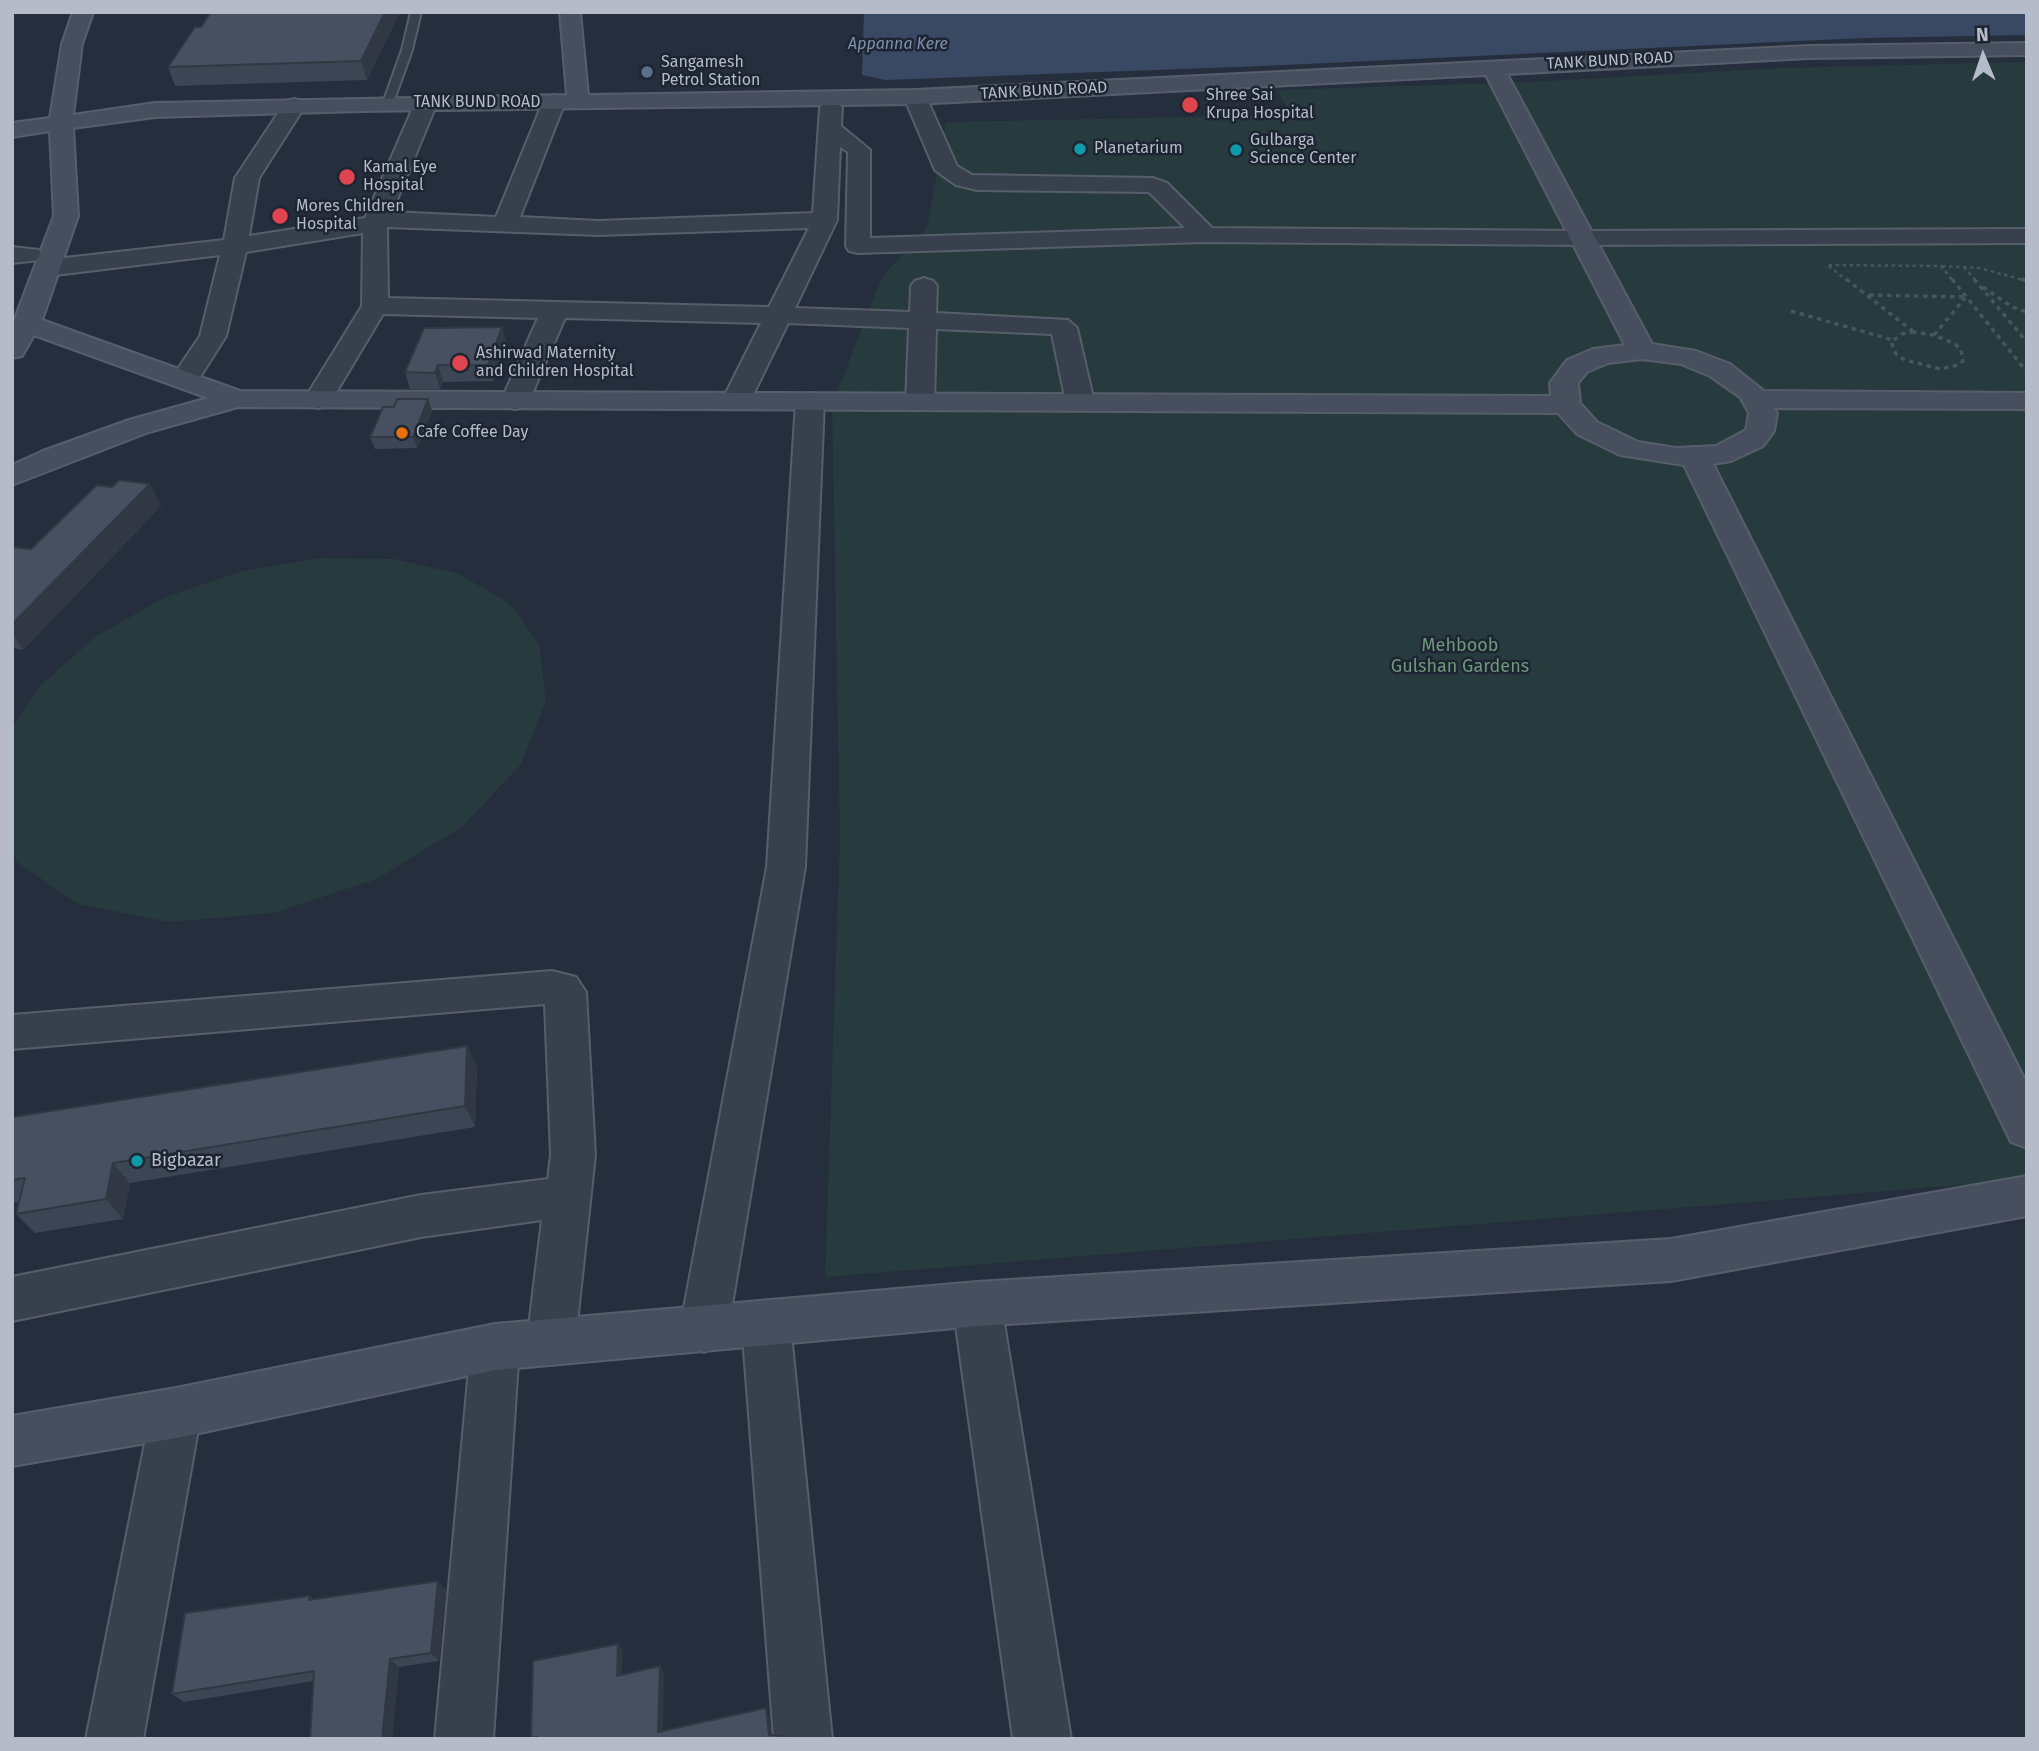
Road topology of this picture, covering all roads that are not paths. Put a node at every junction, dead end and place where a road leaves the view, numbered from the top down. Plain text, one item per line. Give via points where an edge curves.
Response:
1 (67, 12) edge
2 (83, 12) edge
3 (416, 12) edge
4 (570, 12) edge
5 (2027, 49) edge
6 (1493, 67) junction
7 (915, 97) junction
8 (832, 99) junction
9 (554, 102) junction
10 (578, 102) junction
11 (388, 103) junction
12 (426, 103) junction
13 (294, 106) junction
14 (61, 121) junction
15 (829, 127) junction
16 (12, 130) edge
17 (37, 135) junction
18 (825, 220) junction
19 (376, 221) junction
20 (41, 223) dead end
21 (505, 225) junction
22 (1204, 235) junction
23 (2027, 236) edge
24 (1936, 237) junction
25 (1583, 238) junction
26 (235, 246) junction
27 (28, 263) edge
28 (2020, 270) edge
29 (924, 286) dead end
30 (375, 306) junction
31 (555, 310) junction
32 (780, 314) junction
33 (924, 320) junction
34 (27, 324) junction
35 (12, 350) edge
36 (1642, 351) junction
37 (185, 379) junction
38 (237, 399) junction
39 (1755, 399) junction
40 (318, 400) junction
41 (515, 401) junction
42 (736, 401) junction
43 (810, 401) junction
44 (2027, 401) edge
45 (920, 402) junction
46 (1080, 402) junction
47 (1566, 405) junction
48 (1694, 456) junction
49 (12, 476) edge
50 (12, 1032) edge
51 (2027, 1129) edge
52 (567, 1196) junction
53 (2027, 1196) edge
54 (12, 1299) edge
55 (977, 1304) junction
56 (766, 1324) junction
57 (704, 1329) junction
58 (551, 1342) junction
59 (495, 1347) junction
60 (176, 1413) junction
61 (12, 1441) edge
62 (114, 1739) edge
63 (464, 1739) edge
64 (803, 1739) edge
65 (1042, 1739) edge

1 - 17 street via 49,69
2 - 14 street via 72,44
3 - 11 lane
4 - 10 street
5 - 6 street, TANK BUND ROAD via 1809,52
6 - 7 street, TANK BUND ROAD
6 - 25 street
7 - 8 street, TANK BUND ROAD
7 - 22 street via 947,170 964,180 1157,186
8 - 10 street, TANK BUND ROAD
8 - 15 street
9 - 10 street, TANK BUND ROAD
9 - 12 street, TANK BUND ROAD
9 - 21 street
11 - 12 street, TANK BUND ROAD
11 - 13 street, TANK BUND ROAD
12 - 19 street
13 - 14 street, TANK BUND ROAD via 155,110
13 - 26 street via 247,178
14 - 17 street, TANK BUND ROAD
14 - 27 street via 66,216
15 - 18 street
15 - 22 street via 859,150 858,246
16 - 17 street, TANK BUND ROAD
18 - 21 street via 598,228
18 - 32 street
19 - 21 street
19 - 26 street
19 - 30 street
20 - 27 street
22 - 25 street
23 - 24 street
24 - 25 street
24 - 28 street
25 - 36 street
26 - 27 street
26 - 37 street via 214,336
27 - 34 street
29 - 33 street
30 - 31 street
30 - 40 street
31 - 32 street
31 - 41 street
32 - 33 street
32 - 42 street
33 - 45 street
33 - 46 street via 1063,327
34 - 35 street
34 - 37 street
36 - 39 street via 1686,358 1720,370
36 - 47 street via 1603,355 1577,366 1564,383
37 - 38 street
38 - 40 street
38 - 49 street via 139,426
39 - 44 street
39 - 48 street via 1763,413 1753,440 1721,455
40 - 41 street
41 - 42 street
42 - 43 street
43 - 45 street
43 - 57 street via 786,867
45 - 46 street
46 - 47 street
47 - 48 street via 1587,428 1630,449
48 - 51 street
50 - 52 street via 558,987 565,992 573,1129
52 - 54 street via 421,1216
52 - 58 street
53 - 55 street via 1671,1260
55 - 56 street
55 - 65 street
56 - 57 street
56 - 64 street
57 - 58 street
58 - 59 street
59 - 60 street
59 - 63 street
60 - 61 street
60 - 62 street

